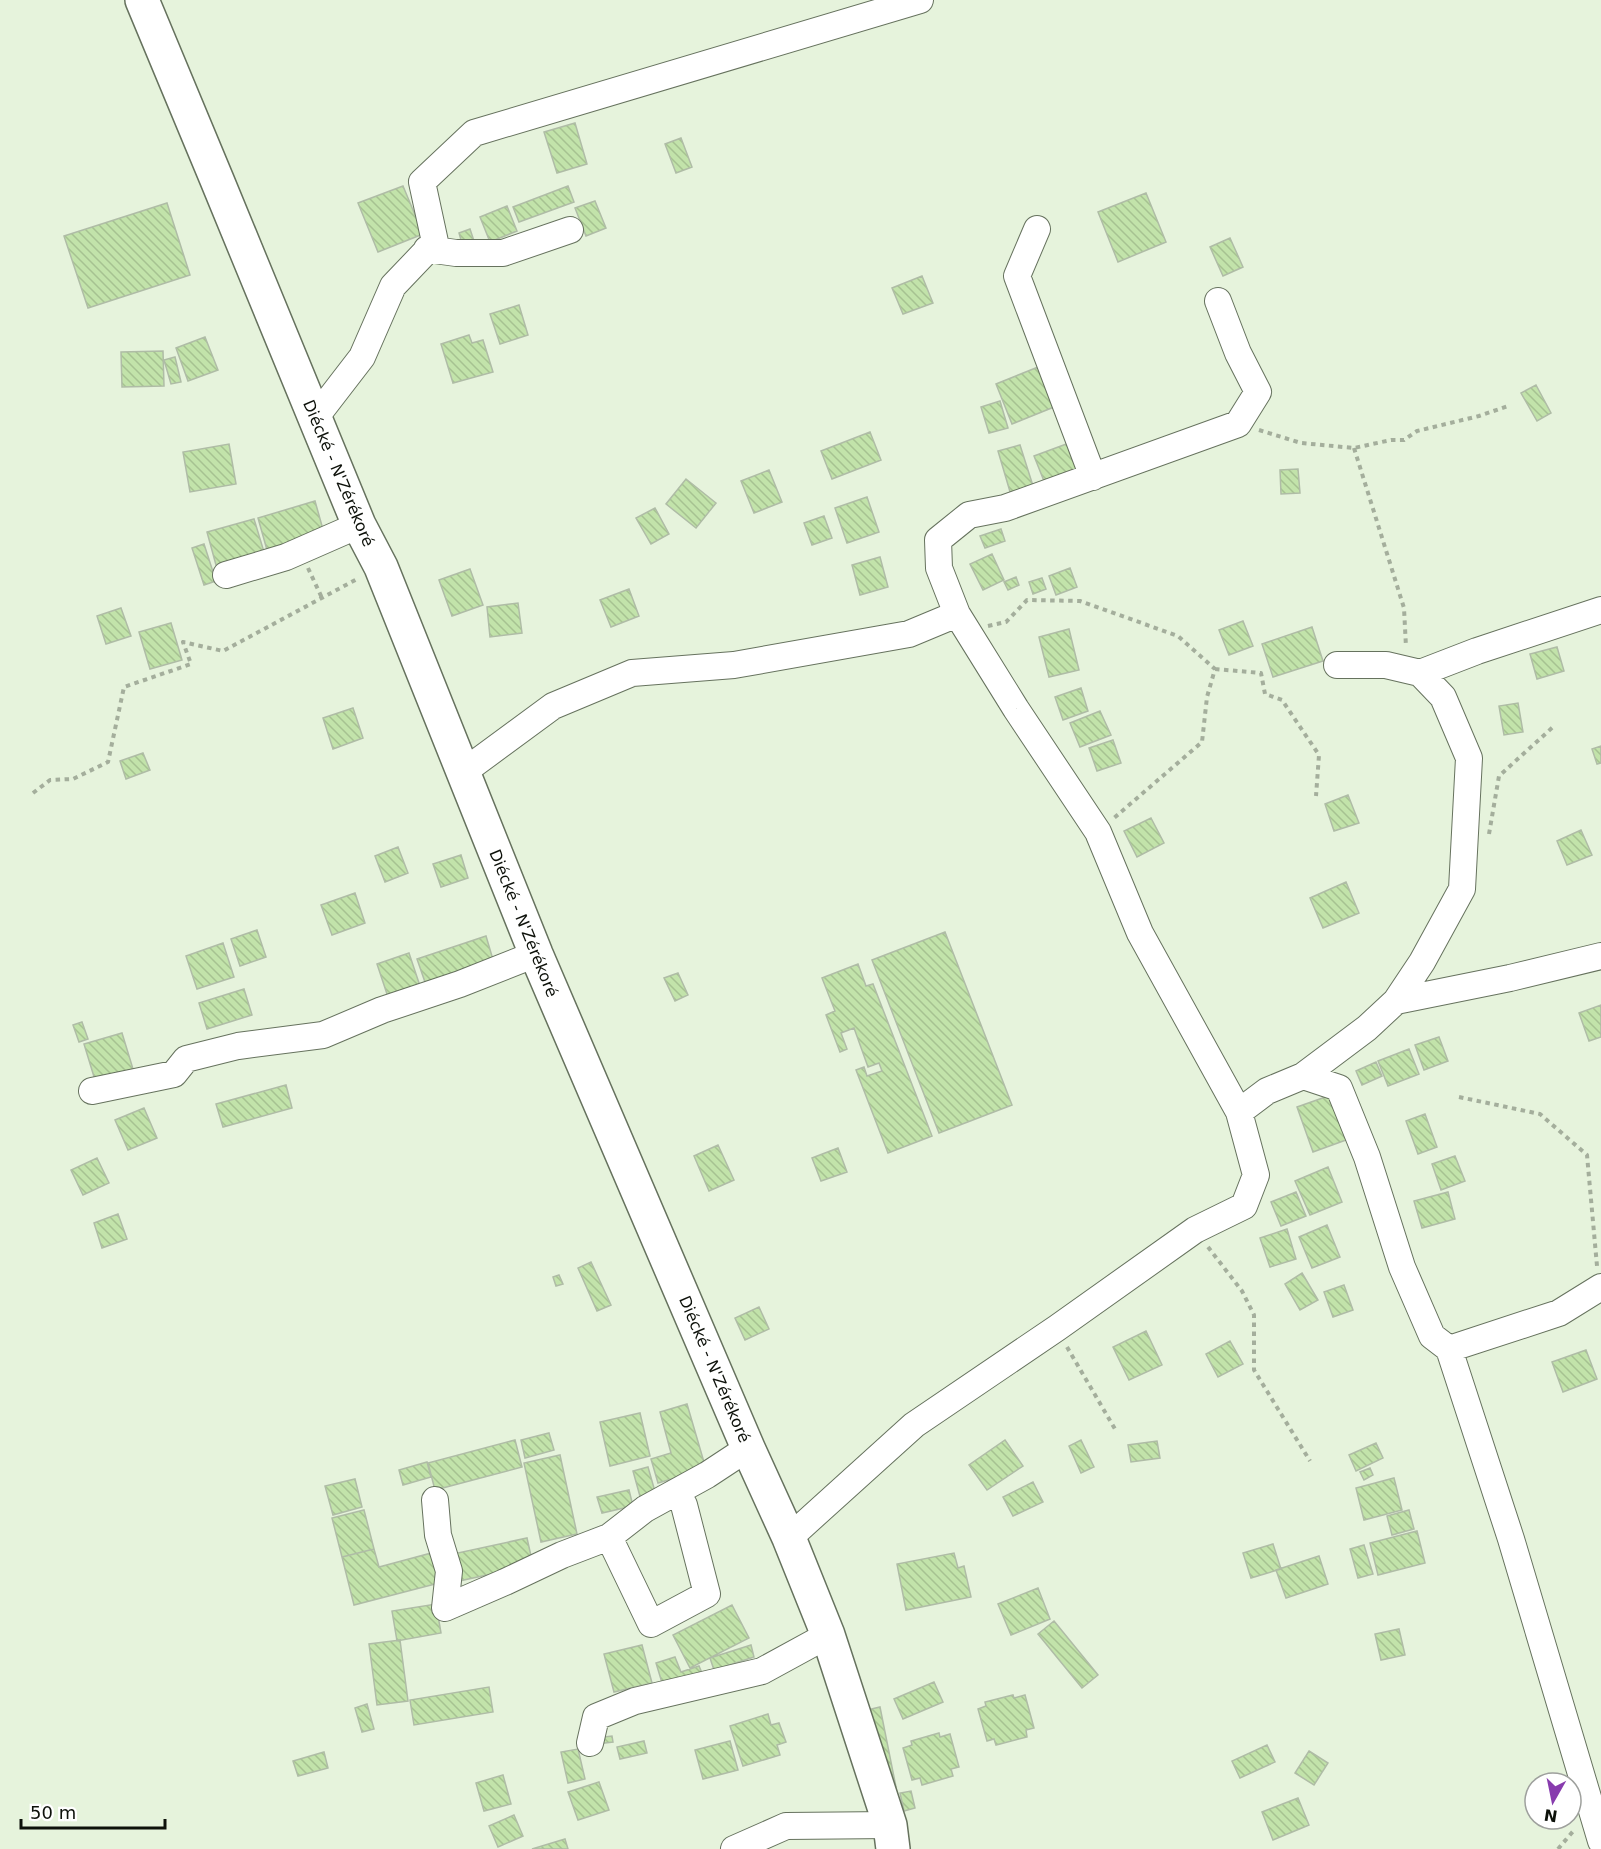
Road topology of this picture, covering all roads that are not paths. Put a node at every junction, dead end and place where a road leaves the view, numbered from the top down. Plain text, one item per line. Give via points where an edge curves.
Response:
1 (142, 0) edge
2 (920, 0) edge
3 (1037, 229) dead end
4 (570, 230) dead end
5 (428, 249) junction
6 (1218, 301) dead end
7 (315, 418) junction
8 (1093, 477) junction
9 (359, 525) junction
10 (226, 575) dead end
11 (1601, 610) edge
12 (962, 623) junction
13 (1337, 665) dead end
14 (1420, 673) junction
15 (462, 773) junction
16 (536, 954) junction
17 (1601, 956) edge
18 (1396, 1001) junction
19 (1303, 1076) junction
20 (92, 1090) dead end
21 (1239, 1112) junction
22 (1600, 1287) edge
23 (1449, 1349) junction
24 (748, 1448) junction
25 (435, 1500) dead end
26 (684, 1505) dead end
27 (609, 1537) junction
28 (789, 1538) junction
29 (828, 1635) junction
30 (590, 1743) dead end
31 (892, 1837) edge
32 (1601, 1841) edge
33 (734, 1849) edge

1 - 7 highway, Diécké - N'Zérékoré
2 - 5 street via 474,133 422,182 435,242
3 - 8 street via 1017,276
4 - 5 street via 503,253
5 - 7 street via 393,286 362,357
6 - 8 street via 1258,392 1238,424
7 - 9 highway, Diécké - N'Zérékoré
8 - 12 street via 1005,508 969,515 938,540 939,568
9 - 10 street via 286,557
9 - 15 highway, Diécké - N'Zérékoré via 381,567
11 - 14 street
12 - 15 street via 734,665 632,673 553,706
12 - 21 street via 1098,832 1140,933
13 - 14 street via 1386,666
14 - 18 street via 1443,697 1469,758 1462,889
15 - 16 highway, Diécké - N'Zérékoré
16 - 20 street via 323,1035 238,1046 186,1059 174,1074
16 - 24 highway, Diécké - N'Zérékoré
17 - 18 street
18 - 19 street
19 - 21 street via 1267,1091
19 - 23 street via 1339,1088 1367,1157 1402,1267 1432,1336
21 - 28 street via 1256,1175 1244,1206 1195,1230 914,1425
22 - 23 street via 1559,1313
23 - 32 street via 1511,1539
24 - 27 street via 645,1509
24 - 28 highway, Diécké - N'Zérékoré
25 - 27 street via 438,1535 448,1571 445,1608
26 - 27 street via 707,1594 651,1624
28 - 29 highway, Diécké - N'Zérékoré
29 - 30 street via 762,1671 635,1701 596,1717
29 - 31 highway, Diécké - N'Zérékoré
31 - 33 street via 786,1826

